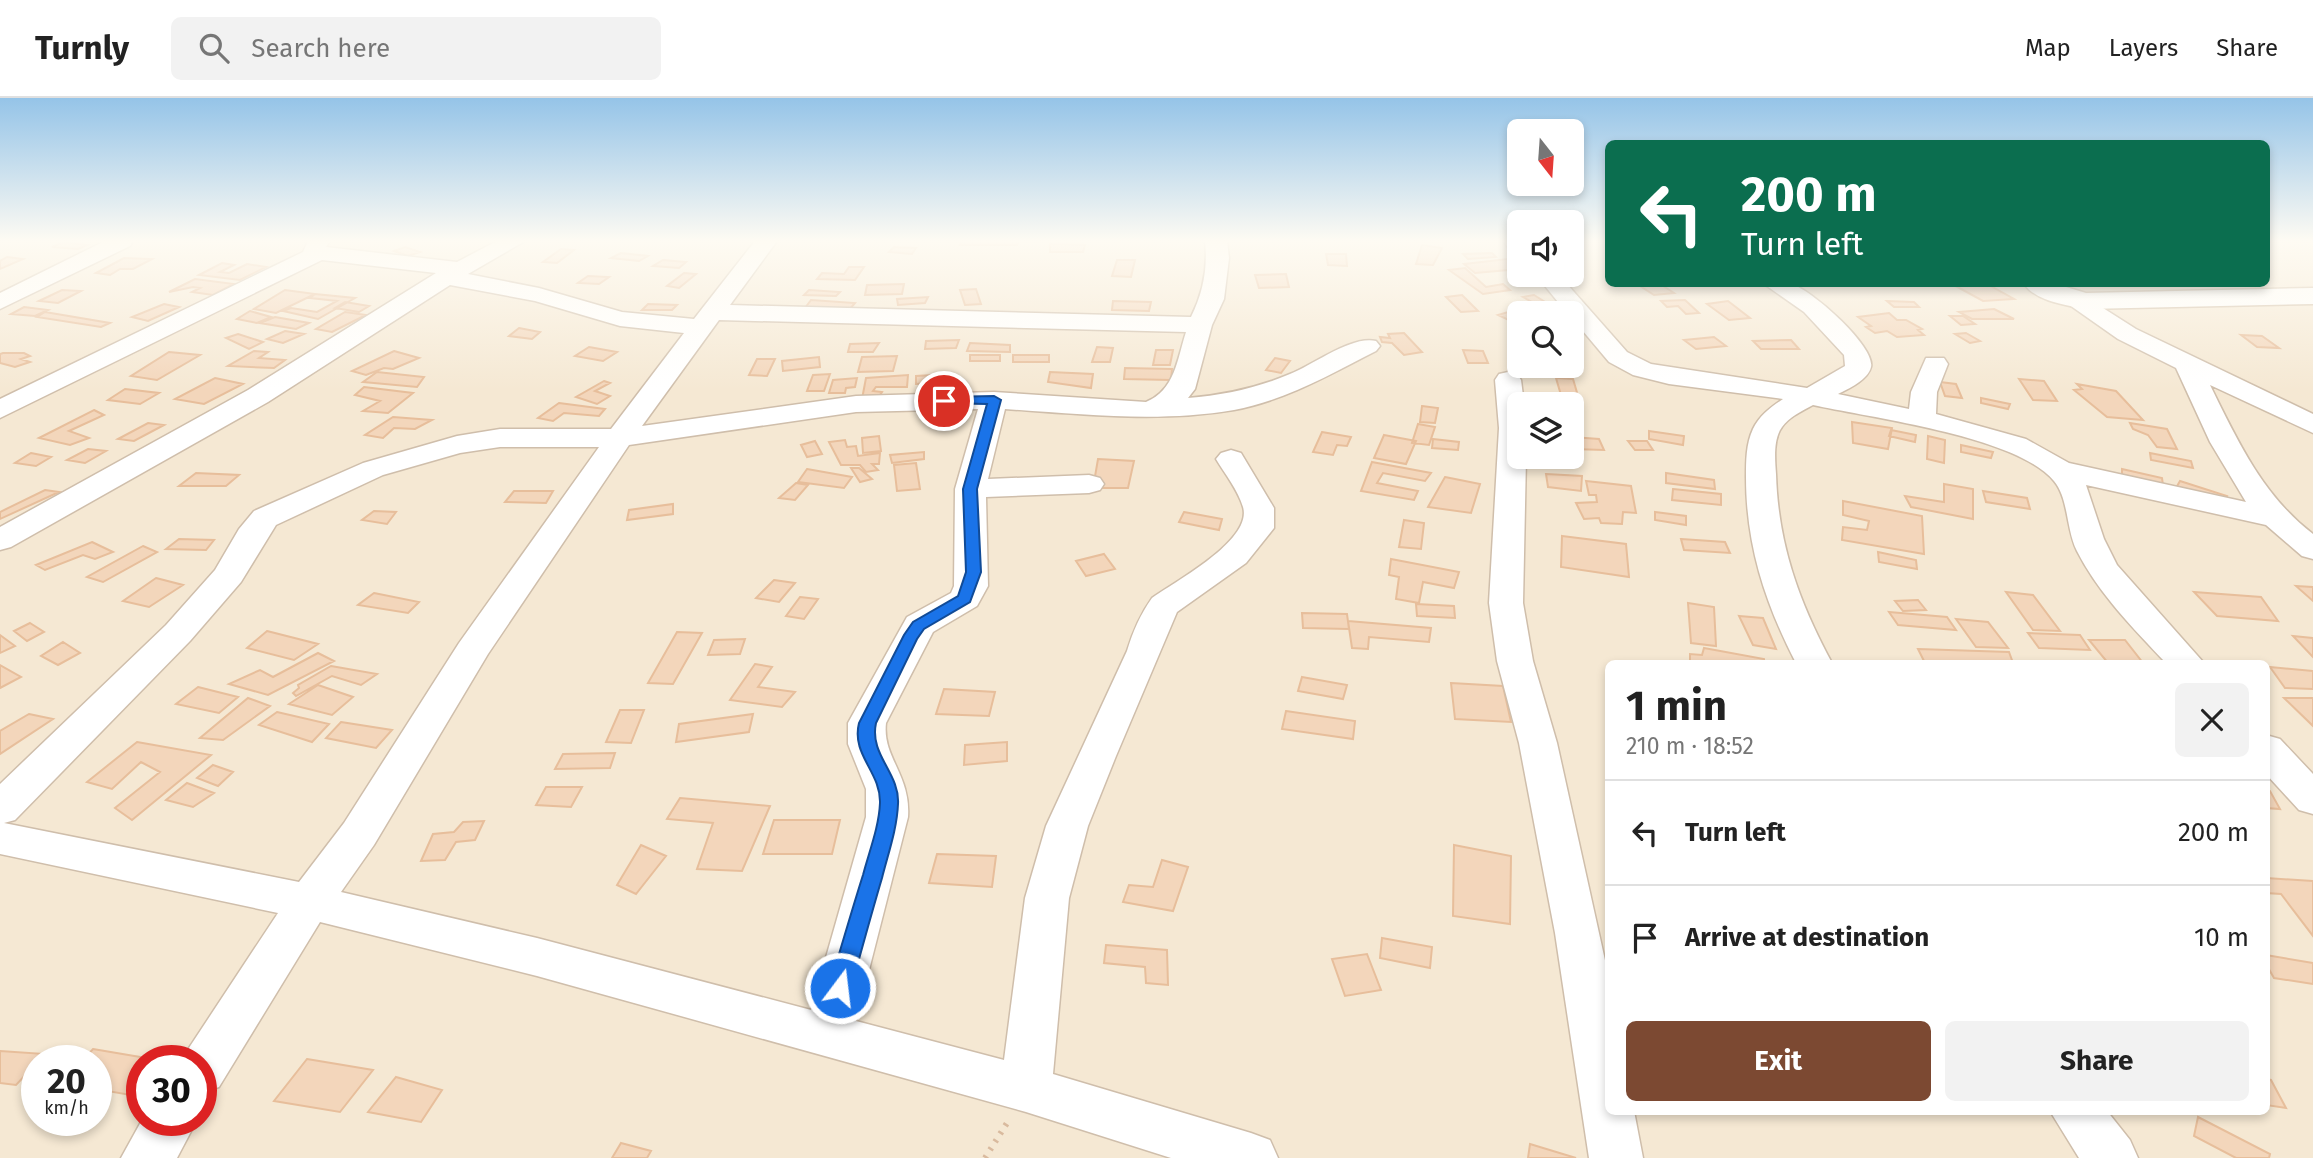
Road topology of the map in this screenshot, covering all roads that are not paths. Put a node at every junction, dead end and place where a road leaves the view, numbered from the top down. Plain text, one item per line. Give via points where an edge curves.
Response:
1 (23, 290) edge
2 (234, 290) edge
3 (425, 290) edge
4 (522, 290) edge
5 (728, 290) edge
6 (1213, 290) edge
7 (1560, 290) edge
8 (1786, 290) edge
9 (2053, 290) edge
10 (2313, 296) edge
11 (2073, 299) junction
12 (0, 302) edge
13 (705, 320) junction
14 (1200, 326) junction
15 (1367, 346) dead end
16 (1935, 364) dead end
17 (2188, 366) junction
18 (1508, 380) dead end
19 (1808, 396) junction
20 (994, 400) junction
21 (2313, 400) edge
22 (2268, 404) junction
23 (0, 410) edge
24 (1149, 410) junction
25 (1922, 420) junction
26 (2313, 425) edge
27 (620, 438) junction
28 (1231, 459) dead end
29 (2061, 470) junction
30 (1089, 484) dead end
31 (970, 489) junction
32 (2272, 517) junction
33 (0, 540) edge
34 (2313, 549) edge
35 (1813, 660) edge
36 (2183, 660) edge
37 (2270, 753) edge
38 (2313, 799) edge
39 (0, 809) edge
40 (0, 838) edge
41 (309, 902) junction
42 (828, 1035) junction
43 (217, 1046) edge
44 (1026, 1089) junction
45 (1605, 1093) edge
46 (1609, 1115) edge
47 (2079, 1115) edge
48 (161, 1136) edge
49 (1196, 1149) edge
50 (148, 1158) edge
51 (1251, 1158) edge
52 (1616, 1158) edge
53 (2111, 1158) edge

1 - 12 street
2 - 23 street
3 - 33 street via 258,396
4 - 13 street via 620,319
5 - 13 street
6 - 14 street
7 - 19 street via 1632,368
8 - 19 street via 1813,307 1857,354 1858,368 1847,380
9 - 11 street
10 - 11 street
11 - 17 street
13 - 14 street
13 - 27 street
14 - 24 street via 1182,389 1167,403
15 - 24 street via 1299,380 1233,402
16 - 25 street via 1924,392
17 - 22 street
17 - 32 street via 2241,474
18 - 45 street via 1513,428 1506,603 1578,933
19 - 25 street
19 - 35 street via 1770,422 1763,441 1761,478 1767,552 1780,593
20 - 24 street
20 - 27 street via 856,404
20 - 31 street
21 - 22 street
22 - 26 street
25 - 29 street via 2022,448
27 - 39 street via 500,438 457,445 373,469 273,513 255,529 229,575 178,633
27 - 41 street via 472,651 359,834
28 - 44 street via 1259,508 1258,528 1234,556 1164,606 1086,779 1047,898
29 - 32 street
29 - 36 street via 2073,486 2085,536 2101,567
30 - 31 street
31 - 42 street via 971,586 965,599 919,625 867,723 868,752 883,776 889,800 885,832
32 - 34 street
37 - 38 street
40 - 41 street
41 - 42 street
41 - 43 street
42 - 44 street
44 - 49 street
46 - 52 street
47 - 53 street
48 - 50 street
49 - 51 street

